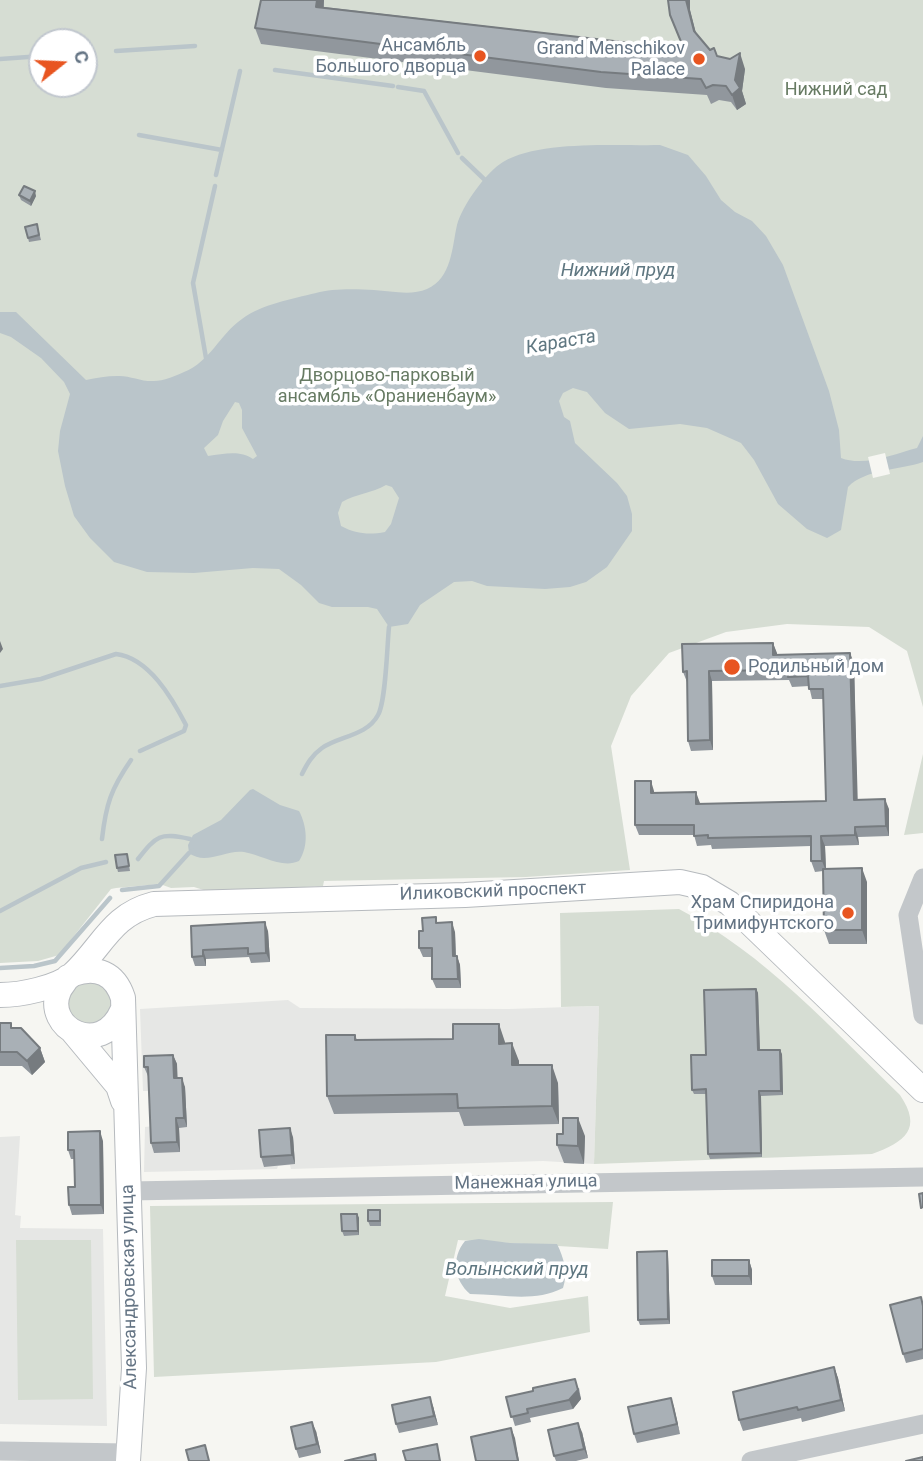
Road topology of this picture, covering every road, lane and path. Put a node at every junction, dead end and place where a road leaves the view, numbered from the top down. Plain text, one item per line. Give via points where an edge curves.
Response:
1 (923, 878) edge
2 (71, 975) junction
3 (8, 995) edge
4 (123, 1004) junction
5 (923, 1014) edge
6 (72, 1031) junction
7 (923, 1090) edge
8 (127, 1112) junction
9 (923, 1177) edge
10 (129, 1191) junction
11 (923, 1423) edge
12 (0, 1451) edge
13 (127, 1457) edge
14 (751, 1461) edge

1 - 5 street via 908,915
2 - 3 main road, Иликовский проспект
2 - 4 main road via 85,970 111,976 120,987
2 - 6 main road via 58,991 57,1006 60,1018
2 - 7 main road, Иликовский проспект via 124,916 154,904 680,883 702,887 729,903
3 - 6 main road, Иликовский проспект via 43,1002
4 - 6 main road via 110,1029 87,1036
4 - 8 main road, Александровская улица
6 - 8 main road, Александровская улица via 118,1086
8 - 10 main road, Александровская улица
9 - 10 street, Манежная улица
10 - 13 main road, Александровская улица via 134,1368
11 - 14 street
12 - 13 street

